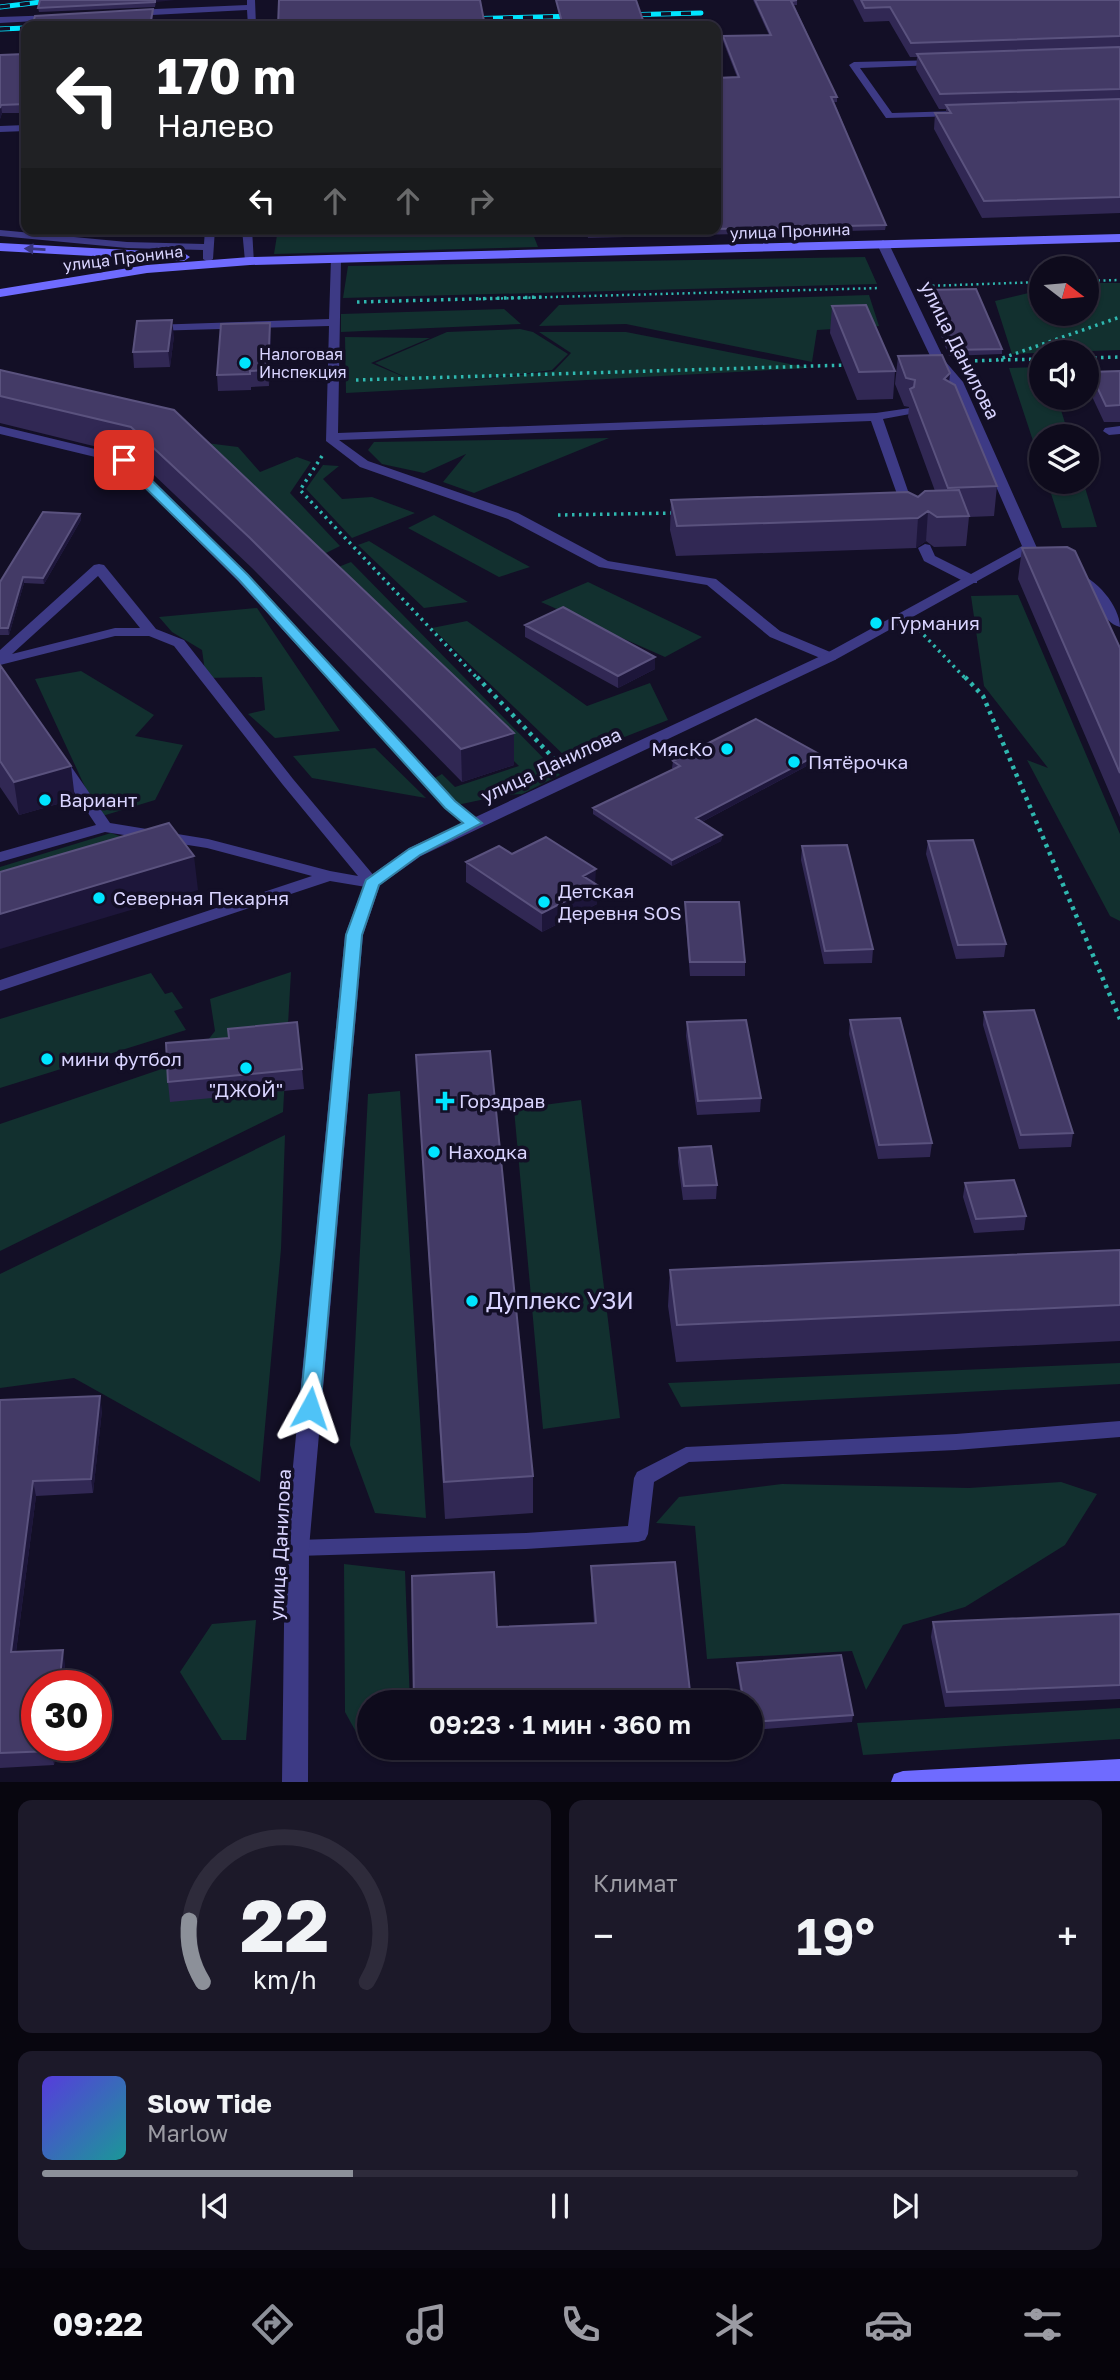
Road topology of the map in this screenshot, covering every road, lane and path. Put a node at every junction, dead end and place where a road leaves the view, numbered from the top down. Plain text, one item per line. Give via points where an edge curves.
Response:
1 (252, 4) edge
2 (117, 14) edge
3 (62, 17) edge
4 (0, 20) edge
5 (947, 62) edge
6 (971, 114) edge
7 (0, 128) edge
8 (21, 128) edge
9 (0, 233) edge
10 (21, 235) edge
11 (21, 235) edge
12 (210, 235) edge
13 (248, 235) edge
14 (1120, 237) edge
15 (883, 244) junction
16 (0, 247) edge
17 (208, 253) junction
18 (336, 259) junction
19 (250, 261) junction
20 (1120, 280) edge
21 (1099, 281) edge
22 (1029, 282) edge
23 (904, 287) junction
24 (0, 293) edge
25 (335, 303) junction
26 (1120, 317) edge
27 (335, 322) junction
28 (145, 328) edge
29 (1120, 357) edge
30 (1099, 358) edge
31 (1029, 359) edge
32 (997, 360) junction
33 (939, 362) junction
34 (856, 364) edge
35 (334, 381) junction
36 (906, 411) edge
37 (876, 417) junction
38 (0, 430) edge
39 (332, 439) junction
40 (687, 513) edge
41 (513, 516) junction
42 (914, 521) edge
43 (925, 548) edge
44 (1061, 567) edge
45 (972, 580) junction
46 (906, 616) junction
47 (1116, 621) edge
48 (152, 632) junction
49 (1120, 634) edge
50 (830, 657) junction
51 (0, 659) edge
52 (53, 751) edge
53 (572, 778) junction
54 (474, 823) junction
55 (105, 827) junction
56 (0, 857) edge
57 (329, 876) junction
58 (372, 883) junction
59 (0, 986) edge
60 (1120, 1019) edge
61 (1120, 1429) edge
62 (297, 1548) junction
63 (1120, 1770) edge
64 (295, 1782) edge
65 (903, 1782) edge

1 - 2 lane
3 - 4 lane
5 - 6 lane via 854,65 889,116
7 - 8 lane
9 - 11 lane
10 - 17 lane
12 - 17 lane
13 - 19 lane
14 - 15 main road, улица Пронина
15 - 18 main road, улица Пронина
15 - 23 street, улица Данилова
17 -> 16 main road, улица Пронина
17 - 19 main road, улица Пронина
18 - 19 main road, улица Пронина
18 - 25 lane
19 - 24 main road, улица Пронина via 147,269
20 - 21 path
22 - 23 path
23 - 25 path
23 - 33 street, улица Данилова
25 - 27 lane
26 - 32 path
27 - 28 lane
27 - 35 lane
29 - 30 path
31 - 32 path
32 - 33 path
33 - 45 street, улица Данилова via 957,382 958,406 1035,552
34 - 35 path
35 - 39 lane
36 - 37 lane
37 - 39 lane
37 - 42 lane via 900,505
38 - 54 lane via 124,460 243,578 450,804
39 - 41 lane via 364,464
39 - 53 path via 300,490
40 - 41 path
41 - 50 lane via 604,564 712,582 775,634
43 - 45 lane via 929,558
44 - 47 lane via 1093,586
45 - 46 street, улица Данилова
46 - 50 street, улица Данилова
46 - 60 path via 983,696
47 - 49 lane
48 - 51 lane via 114,632
48 - 51 lane via 99,568
48 - 58 lane via 179,643
50 - 53 street, улица Данилова
52 - 55 lane
53 - 54 street, улица Данилова
54 - 58 street, улица Данилова via 415,852
55 - 56 lane
55 - 57 lane via 208,844
57 - 58 lane
57 - 59 lane
58 - 62 street, улица Данилова via 354,935
61 - 62 lane via 686,1455 644,1478 638,1534
62 - 64 street, улица Данилова
63 - 65 main road

